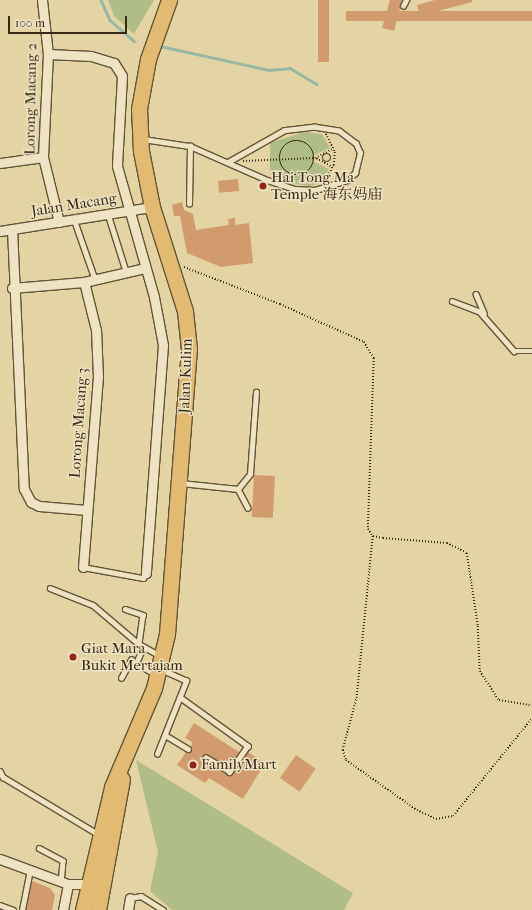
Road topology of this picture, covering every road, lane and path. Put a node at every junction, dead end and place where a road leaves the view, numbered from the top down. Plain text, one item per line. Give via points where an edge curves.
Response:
1 (42, 0) edge
2 (169, 0) edge
3 (406, 0) edge
4 (404, 6) dead end
5 (48, 54) junction
6 (323, 129) junction
7 (141, 138) junction
8 (190, 146) junction
9 (333, 149) junction
10 (327, 152) junction
11 (325, 155) junction
12 (43, 157) junction
13 (315, 158) junction
14 (280, 160) junction
15 (325, 161) junction
16 (229, 162) junction
17 (0, 163) edge
18 (327, 165) junction
19 (333, 168) junction
20 (322, 189) junction
21 (189, 204) dead end
22 (152, 207) junction
23 (127, 211) junction
24 (108, 214) junction
25 (74, 219) junction
26 (59, 222) junction
27 (12, 229) junction
28 (0, 231) edge
29 (172, 266) junction
30 (145, 268) junction
31 (126, 271) junction
32 (95, 279) junction
33 (84, 282) junction
34 (12, 288) junction
35 (476, 294) dead end
36 (452, 301) dead end
37 (487, 318) junction
38 (532, 351) edge
39 (256, 392) dead end
40 (179, 482) junction
41 (238, 489) junction
42 (248, 508) dead end
43 (87, 510) junction
44 (373, 536) junction
45 (83, 567) joint
46 (146, 573) joint
47 (50, 588) dead end
48 (125, 609) dead end
49 (139, 644) junction
50 (142, 649) junction
51 (137, 661) junction
52 (160, 668) junction
53 (121, 678) dead end
54 (180, 697) junction
55 (532, 705) edge
56 (532, 718) edge
57 (165, 735) junction
58 (188, 749) dead end
59 (158, 754) dead end
60 (126, 755) junction
61 (206, 758) dead end
62 (0, 771) edge
63 (98, 834) junction
64 (39, 848) dead end
65 (0, 859) edge
66 (30, 870) junction
67 (65, 883) junction
68 (87, 884) junction
69 (130, 898) joint
70 (0, 905) edge
71 (13, 910) edge
72 (22, 910) edge
73 (63, 910) edge
74 (83, 910) edge
75 (98, 910) edge
76 (128, 910) edge
77 (163, 910) edge

1 - 5 street, Lorong Macang 2
2 - 7 main road, Jalan Kulim via 148,59 140,109
3 - 4 lane
5 - 12 street, Lorong Macang 2
5 - 23 street, Jalan Kulim via 91,56 114,63 122,76 117,166
6 - 9 path
6 - 16 lane via 284,131
6 - 20 lane via 348,136 360,153 355,173
7 - 8 lane
7 - 22 main road, Jalan Kulim
8 - 16 lane
8 - 21 lane
9 - 10 path
9 - 19 path
10 - 11 path
10 - 13 path
11 - 15 path
11 - 15 path via 331,159
12 - 17 street
12 - 26 street, Lorong Macang 2
13 - 14 path
13 - 14 path via 307,172 297,176 287,173
13 - 14 path via 307,144 297,141 282,149
13 - 18 path
14 - 16 path
15 - 18 path
16 - 20 lane via 295,189
18 - 19 path
19 - 20 path
22 - 23 street, Jalan Macang
22 - 29 main road, Jalan Kulim
23 - 24 street, Jalan Macang
23 - 30 street, Jalan Kulim
24 - 25 street, Jalan Macang
24 - 31 lane
25 - 26 street, Jalan Macang
25 - 32 lane
26 - 27 street, Jalan Macang
27 - 28 street, Jalan Macang
27 - 34 street
29 - 40 main road, Jalan Kulim via 185,311 189,349
29 - 44 path via 193,268 364,342 374,358 368,529
30 - 31 street
30 - 46 street, Jalan Kulim via 163,345
31 - 32 street
32 - 33 street
33 - 34 street
33 - 43 street, Lorong Macang 3 via 96,330 98,377
34 - 43 street via 24,489 31,502 39,506
35 - 37 lane
36 - 37 lane
37 - 38 lane via 514,351
39 - 41 lane via 250,474
40 - 41 lane
40 - 52 main road, Jalan Kulim
41 - 42 lane
43 - 45 street, Lorong Macang 3
44 - 55 path via 447,543 467,553 478,626 480,672 499,700
44 - 56 path via 357,697 343,750 346,760 417,810 436,819 453,816 466,804
45 - 46 lane via 143,578
47 - 49 lane via 93,605
48 - 49 lane via 144,615
49 - 50 lane
50 - 51 lane
50 - 52 lane
51 - 52 lane
51 - 53 lane via 132,660
52 - 54 lane via 186,681
52 - 60 main road, Jalan Kulim
54 - 57 lane
54 - 61 lane via 248,746 230,772
57 - 58 lane
57 - 59 lane
60 - 63 main road
60 - 75 main road
62 - 63 lane via 3,777
63 - 68 main road
64 - 67 lane via 63,861
65 - 66 street
66 - 67 street
66 - 72 lane
67 - 68 street
67 - 73 street
68 - 74 main road
69 - 76 street
69 - 77 lane via 141,896
70 - 71 lane

